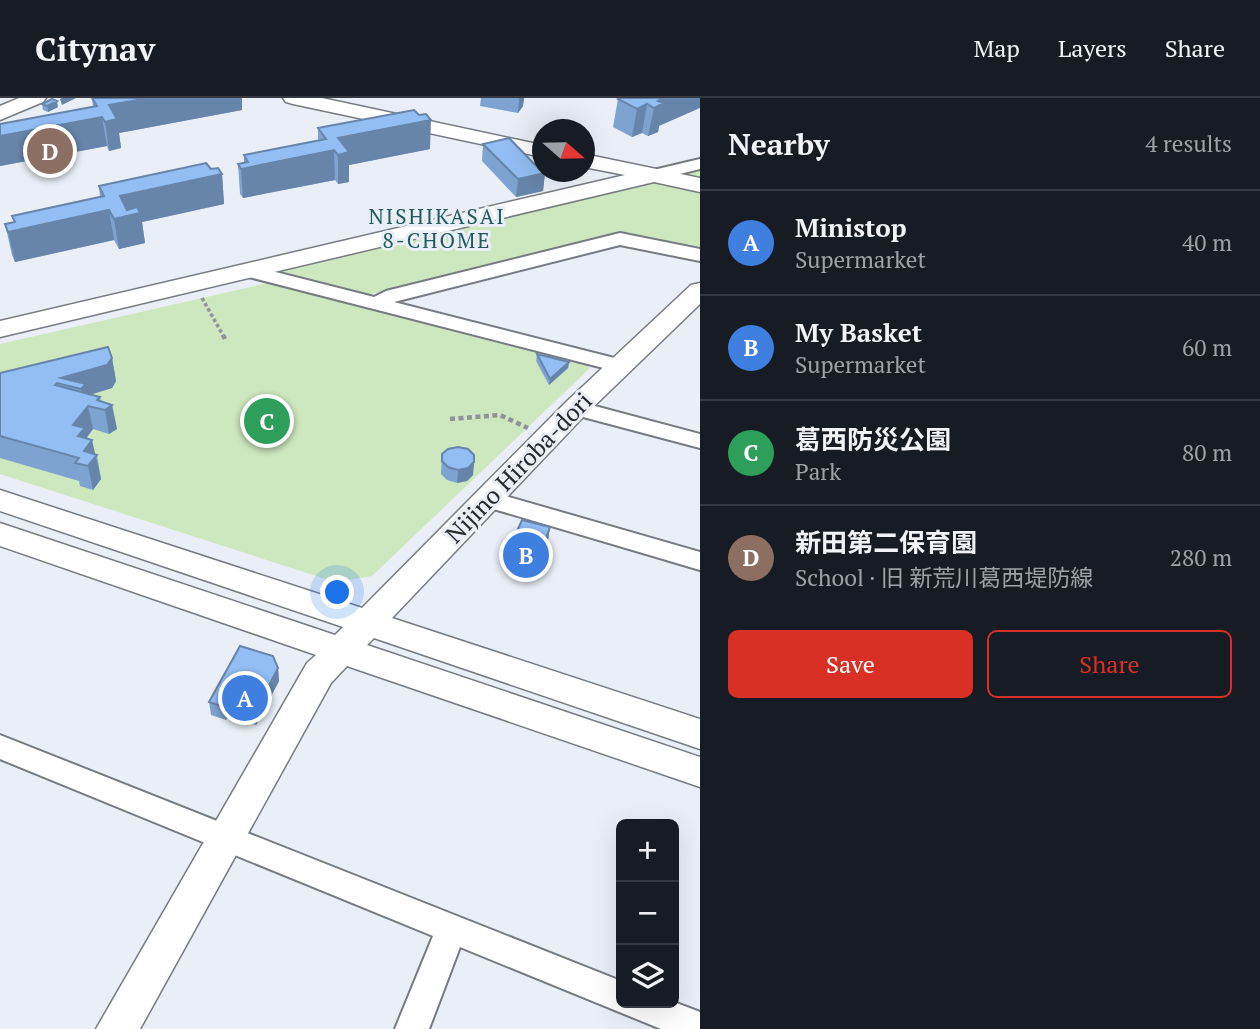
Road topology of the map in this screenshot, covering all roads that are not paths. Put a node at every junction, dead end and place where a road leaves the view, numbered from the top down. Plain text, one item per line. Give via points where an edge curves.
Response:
1 (36, 98) edge
2 (293, 98) edge
3 (0, 114) edge
4 (532, 149) edge
5 (595, 162) edge
6 (700, 164) edge
7 (655, 175) junction
8 (700, 185) edge
9 (700, 255) edge
10 (248, 271) junction
11 (700, 290) edge
12 (376, 304) junction
13 (0, 329) edge
14 (619, 366) junction
15 (576, 408) junction
16 (700, 441) edge
17 (488, 499) junction
18 (0, 500) edge
19 (0, 534) edge
20 (700, 561) edge
21 (370, 624) junction
22 (342, 650) junction
23 (700, 734) edge
24 (0, 747) edge
25 (700, 772) edge
26 (223, 839) junction
27 (451, 930) junction
28 (616, 995) edge
29 (648, 1008) edge
30 (700, 1028) edge
31 (117, 1029) edge
32 (412, 1029) edge

1 - 3 street
2 - 4 street
5 - 7 street
6 - 7 street
7 - 8 street
7 - 10 street
9 - 12 street via 620,239 393,295
10 - 12 street
10 - 13 street
11 - 14 street, Nijino Hiroba-dori
12 - 14 street
14 - 15 street, Nijino Hiroba-dori
15 - 16 street
15 - 17 street, Nijino Hiroba-dori
17 - 20 street
17 - 21 street, Nijino Hiroba-dori
18 - 21 street
19 - 22 street
21 - 22 street, Nijino Hiroba-dori
21 - 23 street
22 - 25 street
22 - 26 street, Nijino Hiroba-dori via 319,673
24 - 26 street
26 - 27 street
26 - 31 street, Nijino Hiroba-dori
27 - 28 street
27 - 32 street
29 - 30 street

